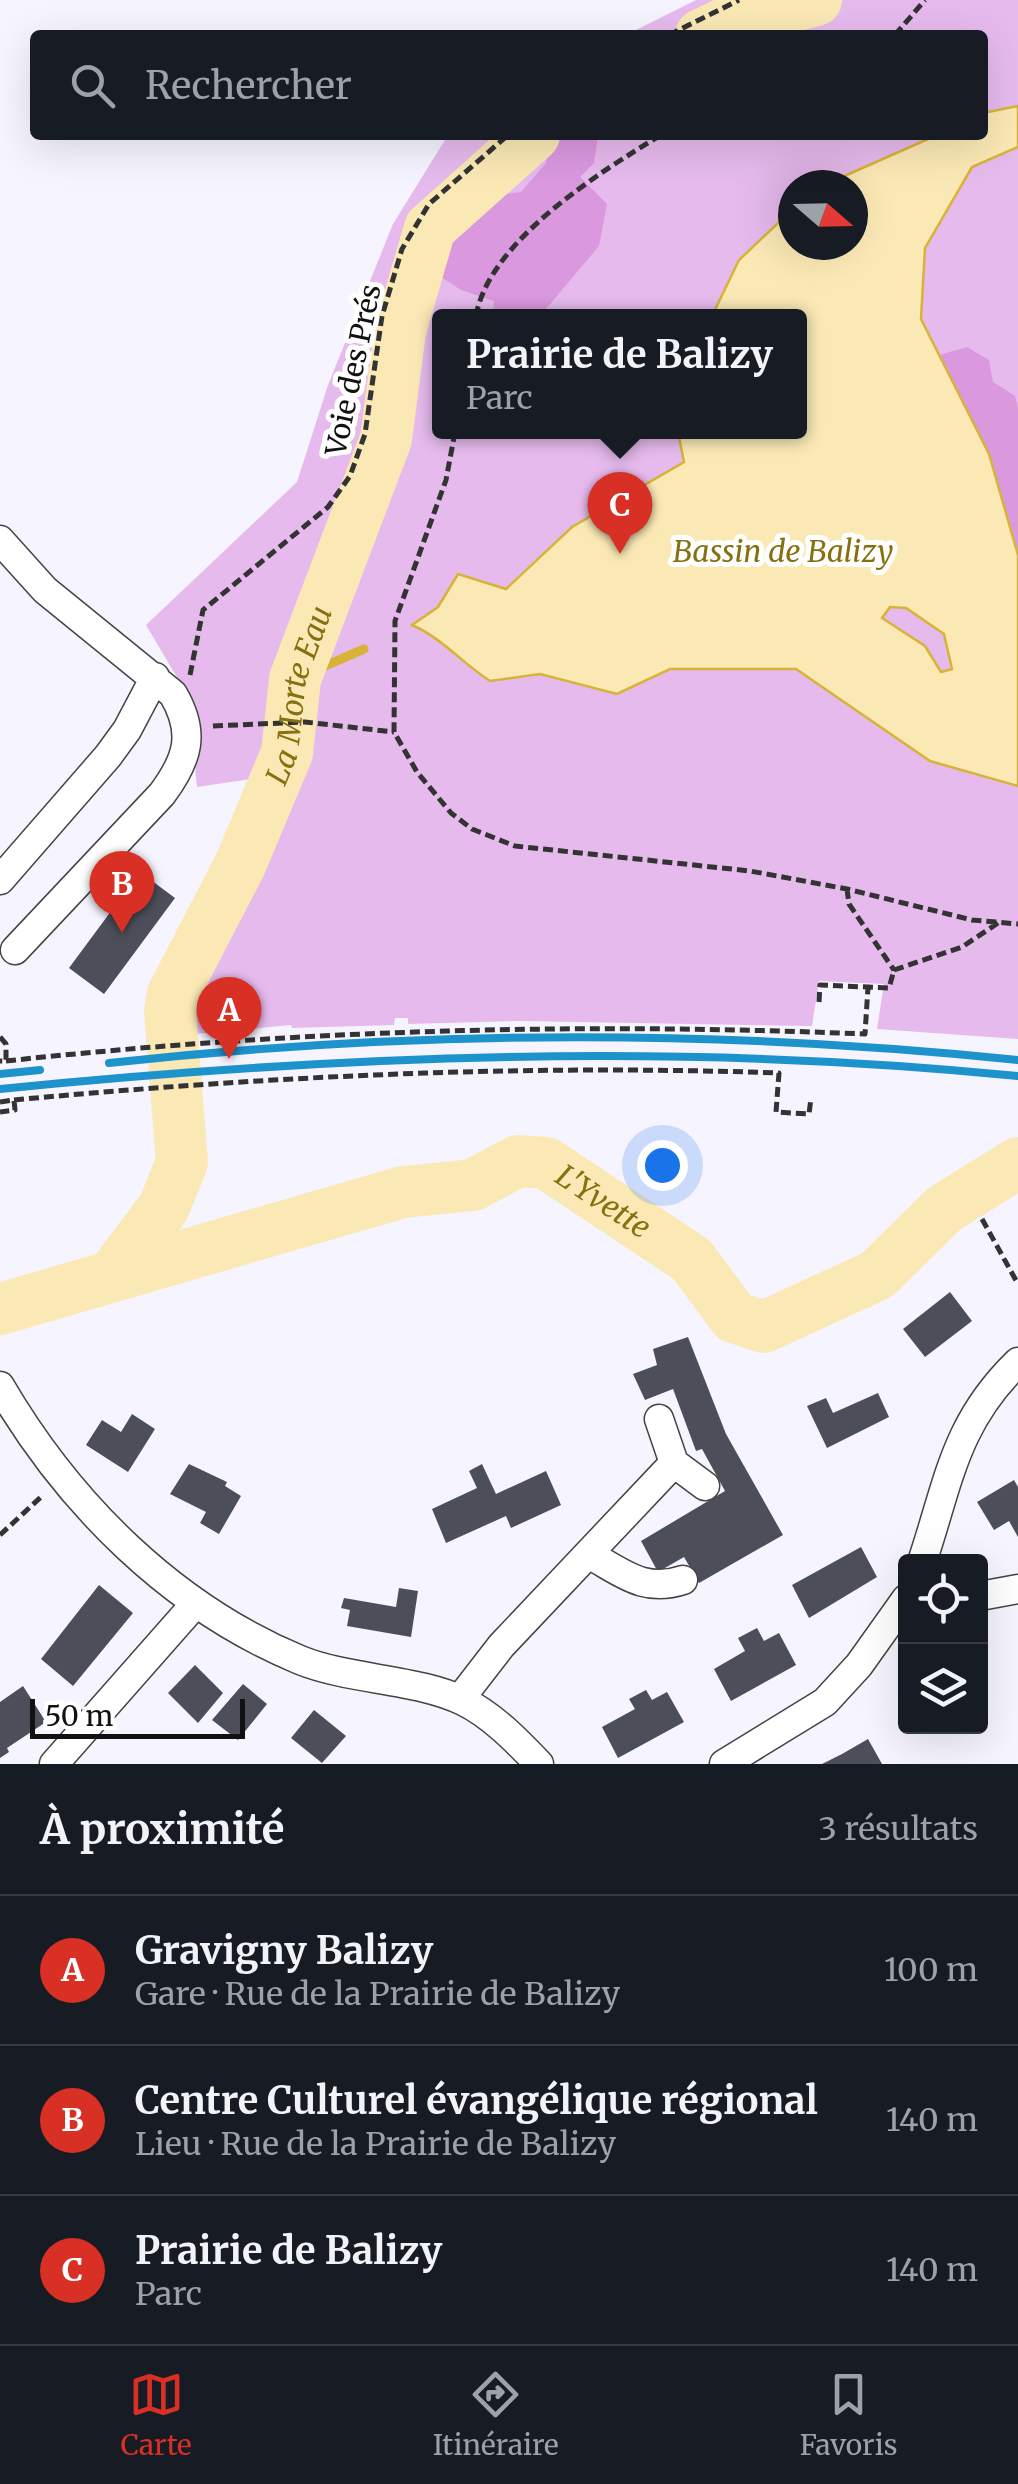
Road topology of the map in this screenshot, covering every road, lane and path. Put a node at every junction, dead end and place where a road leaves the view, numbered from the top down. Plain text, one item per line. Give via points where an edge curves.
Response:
1 (739, 0) edge
2 (925, 0) edge
3 (679, 30) edge
4 (899, 30) edge
5 (502, 140) edge
6 (654, 140) edge
7 (477, 309) edge
8 (454, 439) edge
9 (0, 540) edge
10 (154, 677) junction
11 (186, 719) junction
12 (394, 732) junction
13 (0, 880) edge
14 (847, 889) junction
15 (998, 923) junction
16 (1018, 924) edge
17 (15, 950) dead end
18 (894, 970) junction
19 (868, 987) junction
20 (819, 1002) dead end
21 (0, 1037) edge
22 (3, 1051) edge
23 (3, 1061) edge
24 (810, 1098) dead end
25 (14, 1100) junction
26 (0, 1102) edge
27 (0, 1112) edge
28 (982, 1219) dead end
29 (1018, 1284) edge
30 (1018, 1362) edge
31 (0, 1386) edge
32 (659, 1420) dead end
33 (674, 1463) junction
34 (62, 1476) junction
35 (706, 1486) dead end
36 (0, 1535) edge
37 (590, 1554) junction
38 (924, 1554) edge
39 (683, 1580) dead end
40 (1018, 1589) edge
41 (988, 1595) edge
42 (195, 1604) junction
43 (898, 1610) edge
44 (460, 1700) junction
45 (54, 1764) edge
46 (539, 1764) edge
47 (724, 1764) edge

1 - 3 path
2 - 4 path
5 - 11 path, Voie des Prés via 429,204 402,249 382,316 365,434 350,476 328,507 203,610
6 - 7 path via 540,221 502,261
8 - 12 path via 446,480 395,621
9 - 10 street via 45,590
10 - 11 street
10 - 13 street via 108,756
11 - 12 path
11 - 17 street via 186,755 162,794
12 - 14 path via 436,798 495,839
14 - 15 path
14 - 18 path via 849,904
15 - 16 path
15 - 18 path via 962,948
18 - 19 path via 890,988
19 - 20 path via 820,985
19 - 23 path via 865,1034 438,1030 198,1042
21 - 22 path
22 - 23 path
24 - 25 path via 810,1114 776,1112 780,1072 522,1068 308,1076
25 - 26 path
25 - 27 path via 15,1110
28 - 29 path
30 - 38 street via 965,1427
31 - 34 street
32 - 33 street
33 - 35 street
33 - 37 street
34 - 36 path
34 - 42 street via 107,1527
37 - 39 street via 641,1583 660,1588
37 - 44 street
40 - 41 street
42 - 44 street via 302,1661
42 - 45 street
43 - 47 street via 825,1702
44 - 46 street

